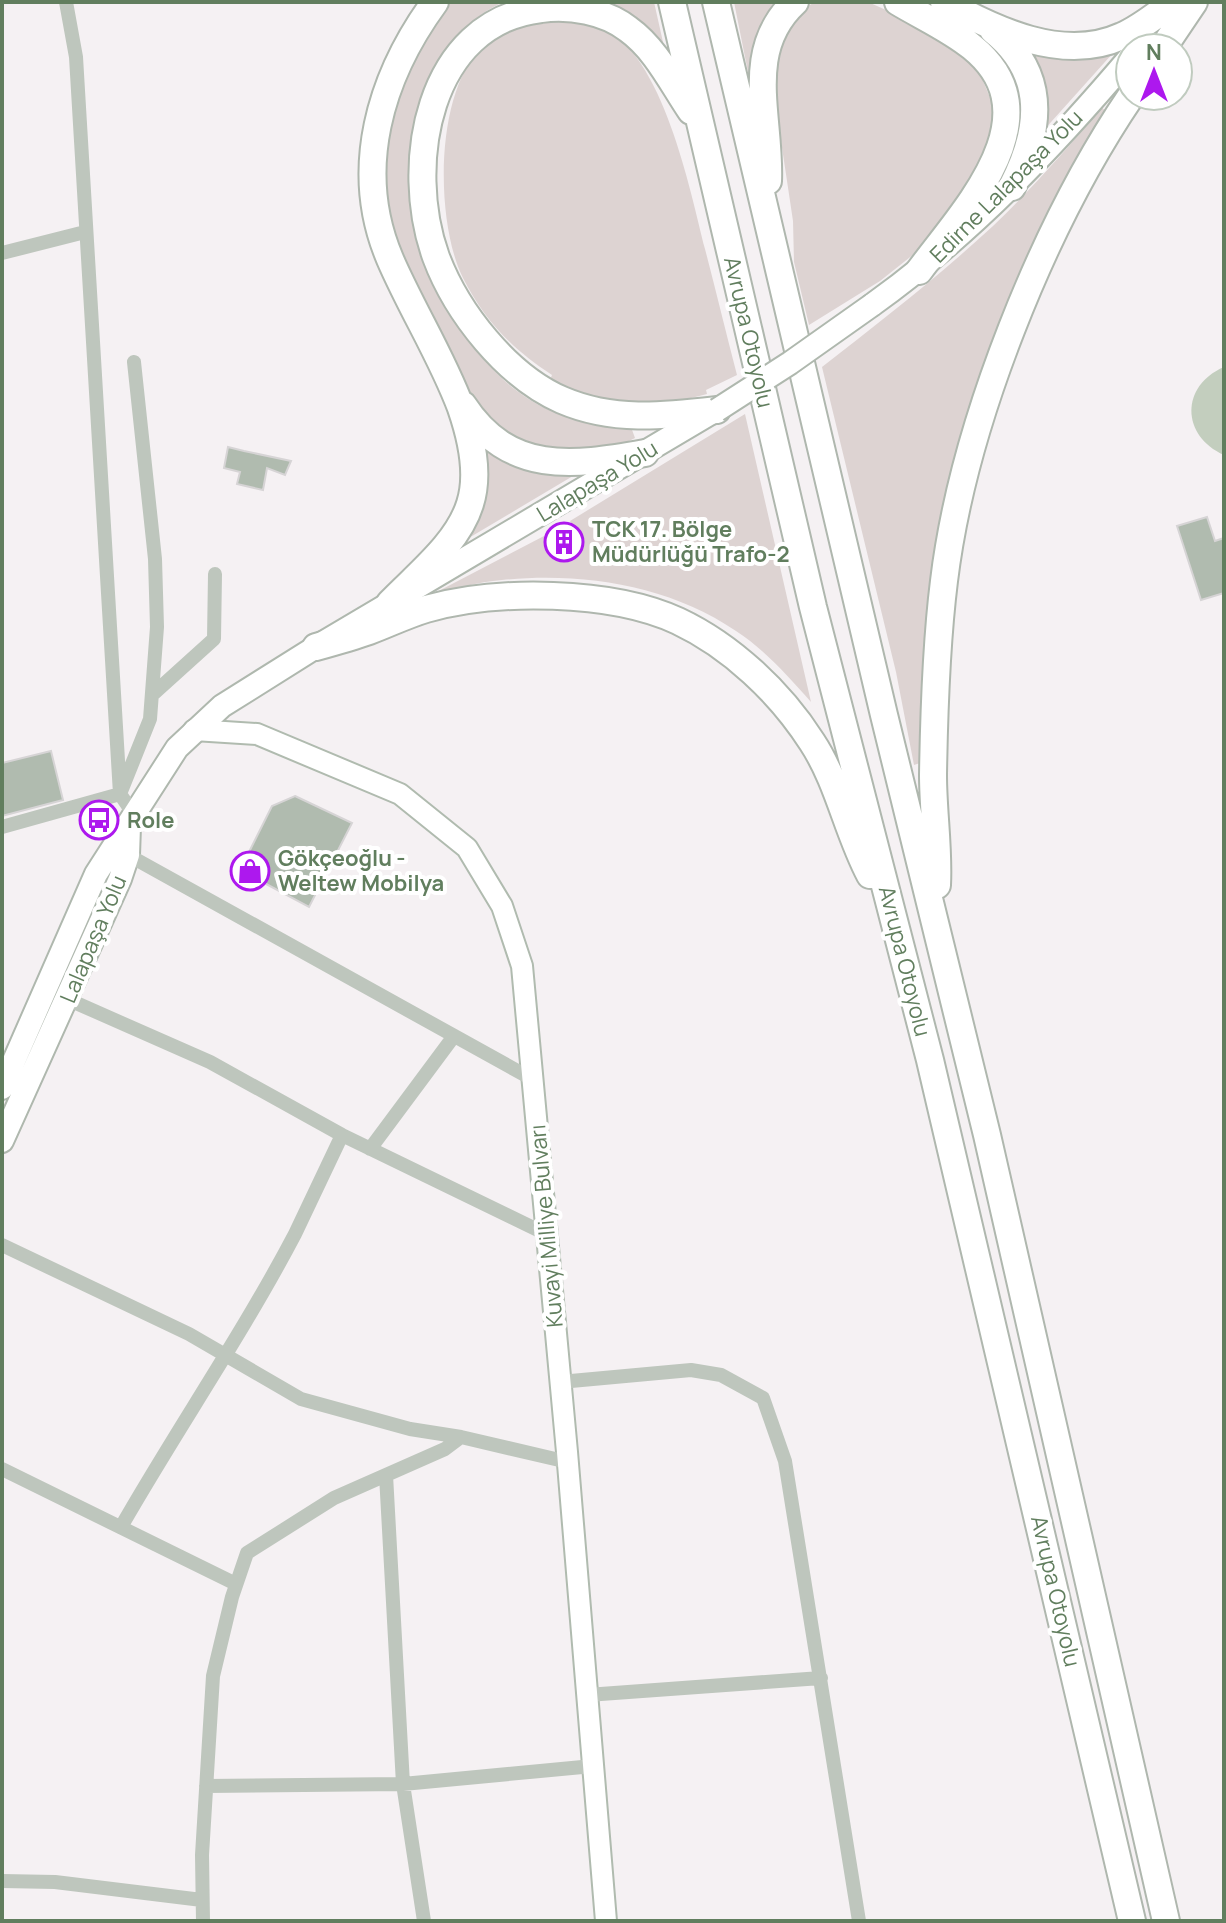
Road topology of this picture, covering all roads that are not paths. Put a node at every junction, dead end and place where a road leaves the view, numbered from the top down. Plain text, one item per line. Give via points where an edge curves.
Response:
1 (66, 2) edge
2 (435, 2) edge
3 (672, 2) edge
4 (716, 2) edge
5 (795, 2) edge
6 (898, 2) edge
7 (944, 2) edge
8 (1175, 2) edge
9 (1194, 2) edge
10 (984, 23) junction
11 (1150, 32) edge
12 (1174, 32) edge
13 (1114, 75) edge
14 (1121, 112) edge
15 (701, 124) junction
16 (1012, 187) junction
17 (765, 216) junction
18 (85, 232) junction
19 (2, 253) edge
20 (919, 271) junction
21 (872, 305) joint
22 (134, 362) dead end
23 (455, 392) junction
24 (717, 410) junction
25 (645, 453) junction
26 (215, 574) dead end
27 (390, 603) junction
28 (316, 647) junction
29 (152, 695) junction
30 (194, 730) junction
31 (120, 794) junction
32 (132, 821) junction
33 (2, 827) edge
34 (128, 855) junction
35 (934, 916) junction
36 (897, 930) junction
37 (67, 999) junction
38 (454, 1036) junction
39 (532, 1079) junction
40 (2, 1088) edge
41 (342, 1135) junction
42 (2, 1141) edge
43 (370, 1149) junction
44 (546, 1234) junction
45 (2, 1245) edge
46 (225, 1355) junction
47 (560, 1382) junction
48 (461, 1437) junction
49 (568, 1462) junction
50 (2, 1469) edge
51 (386, 1475) junction
52 (121, 1527) junction
53 (236, 1584) junction
54 (821, 1678) junction
55 (587, 1695) junction
56 (593, 1766) junction
57 (403, 1784) junction
58 (206, 1786) junction
59 (2, 1881) edge
60 (202, 1900) junction
61 (203, 1921) edge
62 (424, 1921) edge
63 (606, 1921) edge
64 (859, 1921) edge
65 (1132, 1921) edge
66 (1166, 1921) edge

1 - 18 street via 76,57
2 - 23 highway via 411,36 382,100 372,187 390,258
3 - 15 highway, Avrupa Otoyolu
4 - 17 highway, Avrupa Otoyolu
5 - 17 highway via 772,30 766,47
6 - 20 highway via 974,48 993,70 1005,102 1006,125 990,174
7 - 10 highway
8 - 10 highway via 1130,32 1099,43 1050,44
8 - 11 main road
9 - 12 highway
10 - 16 highway via 1015,53 1032,86 1034,126
13 - 16 main road, Edirne Lalapaşa Yolu
14 - 35 highway via 1070,201 1010,336 953,523 938,658
15 - 24 highway via 663,67 629,29 583,10 530,10 487,27 449,67 424,143 424,210 451,289 493,348 537,387 563,401 619,416
15 - 36 highway, Avrupa Otoyolu via 813,607
16 - 20 main road, Edirne Lalapaşa Yolu
17 - 35 highway, Avrupa Otoyolu
18 - 19 street
18 - 31 street
20 - 21 main road, Edirne Lalapaşa Yolu
21 - 24 main road, Lalapaşa Yolu, bridge
22 - 29 street via 155,559
23 - 25 highway via 472,418 523,457 556,463
23 - 27 highway via 472,449 471,502 452,536
24 - 25 main road, Lalapaşa Yolu
25 - 27 main road, Lalapaşa Yolu
26 - 29 street via 214,639
27 - 28 main road, Lalapaşa Yolu
28 - 30 main road, Lalapaşa Yolu via 222,706
28 - 36 highway via 426,609 497,597 600,601 676,620 761,679 811,740
29 - 31 street via 150,719
30 - 32 main road, Lalapaşa Yolu via 157,776
30 - 39 street, Kuvayi Milliye Bulvarı via 257,734 400,794 467,848 502,906 522,966
31 - 32 street
31 - 33 street
32 - 34 main road, Lalapaşa Yolu
32 - 40 main road, Lalapaşa Yolu via 96,874
34 - 37 main road, Lalapaşa Yolu
34 - 38 street
35 - 66 highway, Avrupa Otoyolu
36 - 65 highway, Avrupa Otoyolu
37 - 41 street via 210,1062
37 - 42 main road, Lalapaşa Yolu
38 - 39 street
38 - 43 street
39 - 44 street, Kuvayi Milliye Bulvarı
41 - 43 street
41 - 46 street via 294,1235
43 - 44 street
44 - 47 street, Kuvayi Milliye Bulvarı
45 - 46 street
46 - 48 street via 301,1399 410,1429
46 - 52 street
47 - 49 street, Kuvayi Milliye Bulvarı
47 - 54 street via 691,1370 721,1375 763,1398 785,1461
48 - 49 street
48 - 51 street
49 - 55 street, Kuvayi Milliye Bulvarı
50 - 52 street
51 - 53 street via 334,1498 247,1553
51 - 57 street
52 - 53 street
53 - 58 street via 213,1676
54 - 55 street
54 - 64 street
55 - 56 street, Kuvayi Milliye Bulvarı
56 - 57 street
56 - 63 street, Kuvayi Milliye Bulvarı
57 - 58 street
57 - 62 street
58 - 60 street
59 - 60 street via 55,1882
60 - 61 street

